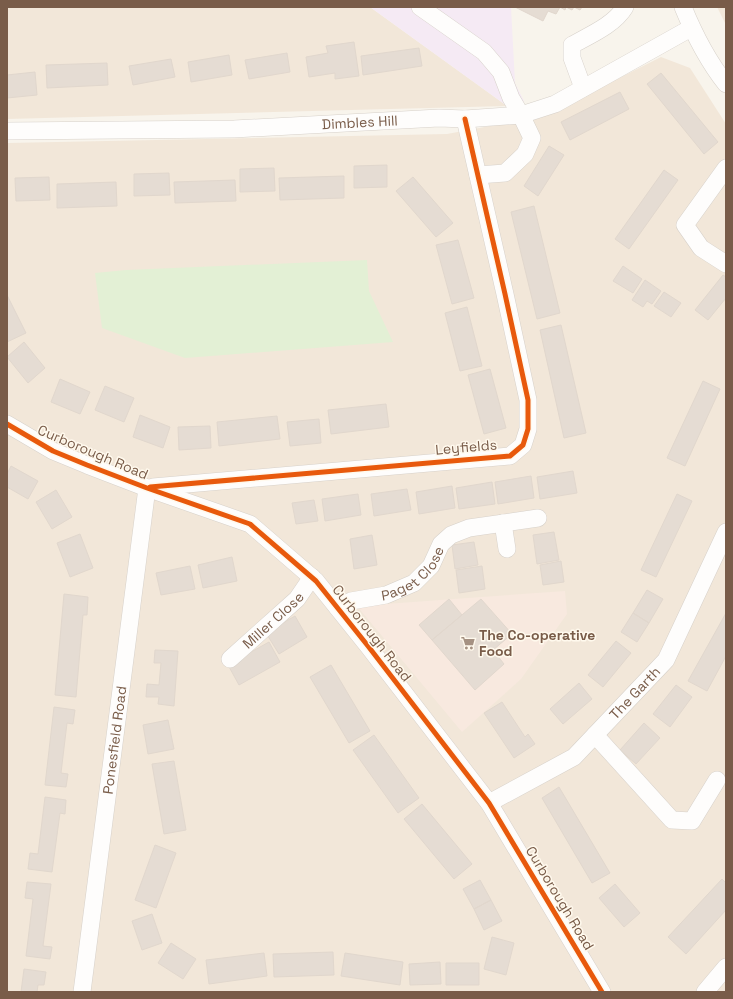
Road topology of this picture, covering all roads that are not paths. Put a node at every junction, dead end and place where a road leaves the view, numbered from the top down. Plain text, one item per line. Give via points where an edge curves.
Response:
1 (420, 7) edge
2 (625, 7) edge
3 (683, 7) edge
4 (691, 28) junction
5 (726, 84) edge
6 (583, 88) junction
7 (521, 115) junction
8 (465, 119) junction
9 (7, 131) edge
10 (726, 168) edge
11 (478, 175) junction
12 (726, 264) edge
13 (7, 424) edge
14 (146, 488) junction
15 (538, 518) dead end
16 (503, 523) junction
17 (726, 532) edge
18 (507, 549) dead end
19 (312, 577) junction
20 (337, 607) junction
21 (230, 659) dead end
22 (595, 735) junction
23 (717, 780) dead end
24 (489, 803) junction
25 (726, 967) edge
26 (82, 992) edge
27 (602, 992) edge
28 (705, 992) edge

1 - 7 street via 484,52 501,72
2 - 6 street via 606,26 572,45 572,58
3 - 4 street
4 - 5 street via 704,53
4 - 6 street, Dimbles Hill
6 - 7 street, Dimbles Hill via 555,104
7 - 8 street, Dimbles Hill
7 - 11 street via 532,138 526,154 505,173
8 - 9 street, Dimbles Hill via 439,118 234,129
8 - 11 street, Leyfields
10 - 12 street via 685,225 701,248
11 - 14 street, Leyfields via 528,400 528,429 523,445 510,456
13 - 14 street, Curborough Road via 53,451
14 - 19 street, Curborough Road via 250,524
14 - 26 street, Ponesfield Road
15 - 16 street, Paget Close
16 - 18 street
16 - 20 street, Paget Close via 469,528 451,535 441,544 430,566 414,583 386,595 351,601
17 - 22 street, The Garth via 666,660
19 - 20 street, Curborough Road
19 - 21 street, Miller Close via 297,598
20 - 24 street, Curborough Road
22 - 23 street via 672,820 692,821
22 - 24 street, The Garth via 574,758
24 - 27 street, Curborough Road
25 - 28 street

